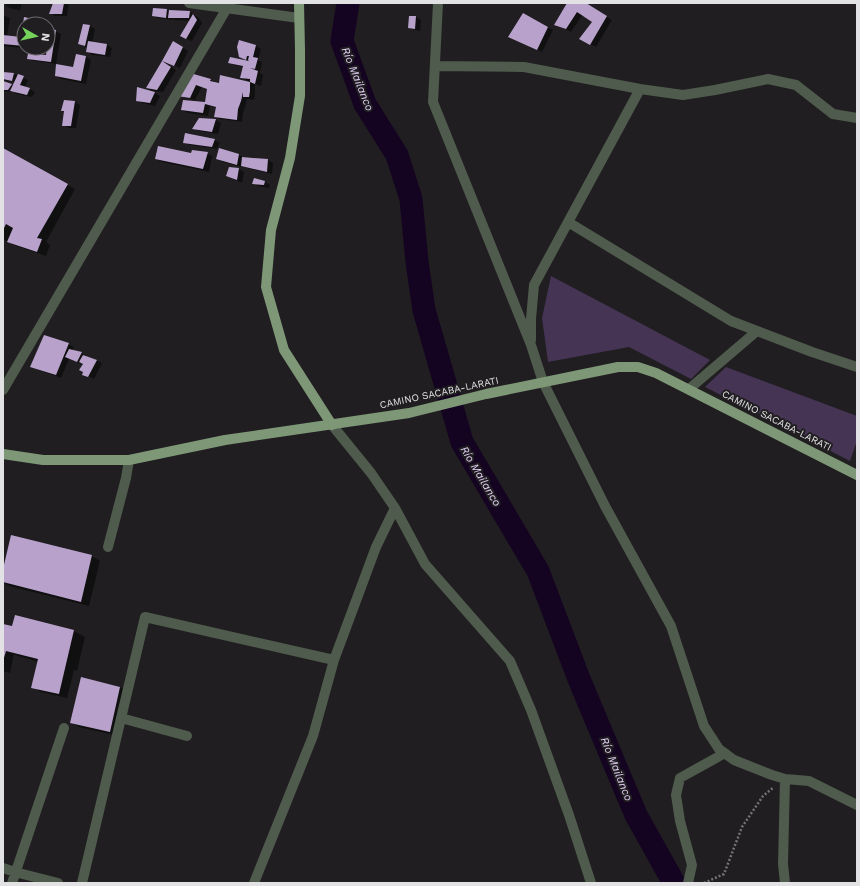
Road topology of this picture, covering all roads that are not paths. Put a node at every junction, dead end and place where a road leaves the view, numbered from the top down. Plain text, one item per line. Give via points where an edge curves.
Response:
1 (189, 3) edge
2 (299, 3) edge
3 (438, 3) edge
4 (227, 8) junction
5 (299, 18) junction
6 (436, 66) junction
7 (640, 89) junction
8 (857, 118) edge
9 (568, 222) junction
10 (757, 331) junction
11 (531, 344) junction
12 (857, 367) edge
13 (543, 382) junction
14 (689, 389) junction
15 (3, 390) edge
16 (332, 425) junction
17 (3, 454) edge
18 (129, 460) junction
19 (857, 475) edge
20 (395, 508) junction
21 (108, 547) dead end
22 (334, 660) junction
23 (121, 718) junction
24 (64, 728) dead end
25 (187, 736) dead end
26 (725, 753) junction
27 (785, 779) junction
28 (857, 804) edge
29 (3, 868) edge
30 (15, 872) junction
31 (12, 883) edge
32 (58, 883) edge
33 (82, 883) edge
34 (254, 883) edge
35 (591, 883) edge
36 (688, 883) edge
37 (785, 883) edge

1 - 4 street
2 - 5 main road
3 - 6 street
4 - 5 street
4 - 15 street
5 - 16 main road via 300,96 290,158 271,230 266,287 284,350
6 - 7 street via 524,67
6 - 11 street via 433,102
7 - 8 street via 683,95 768,79 796,86 833,114
7 - 9 street
9 - 10 street via 731,321
9 - 11 street via 534,285
10 - 12 street
10 - 14 street
11 - 13 street
13 - 14 main road, CAMINO SACABA-LARATI via 618,367 638,367
13 - 16 main road, CAMINO SACABA-LARATI via 409,413
13 - 26 street via 604,506 671,626 704,726 719,749
14 - 19 main road, CAMINO SACABA-LARATI
16 - 18 main road, CAMINO SACABA-LARATI via 225,440
16 - 20 street
17 - 18 main road, CAMINO SACABA-LARATI via 43,460
18 - 21 street
20 - 22 street via 376,547
20 - 35 street via 425,564 510,661 531,710
22 - 23 street via 145,617
22 - 34 street via 313,736
23 - 25 street
23 - 33 street
24 - 30 street
26 - 27 street via 734,760
26 - 36 street via 680,778 676,795 692,865
27 - 28 street via 809,780
27 - 37 street
29 - 30 street
30 - 31 street
30 - 32 street

